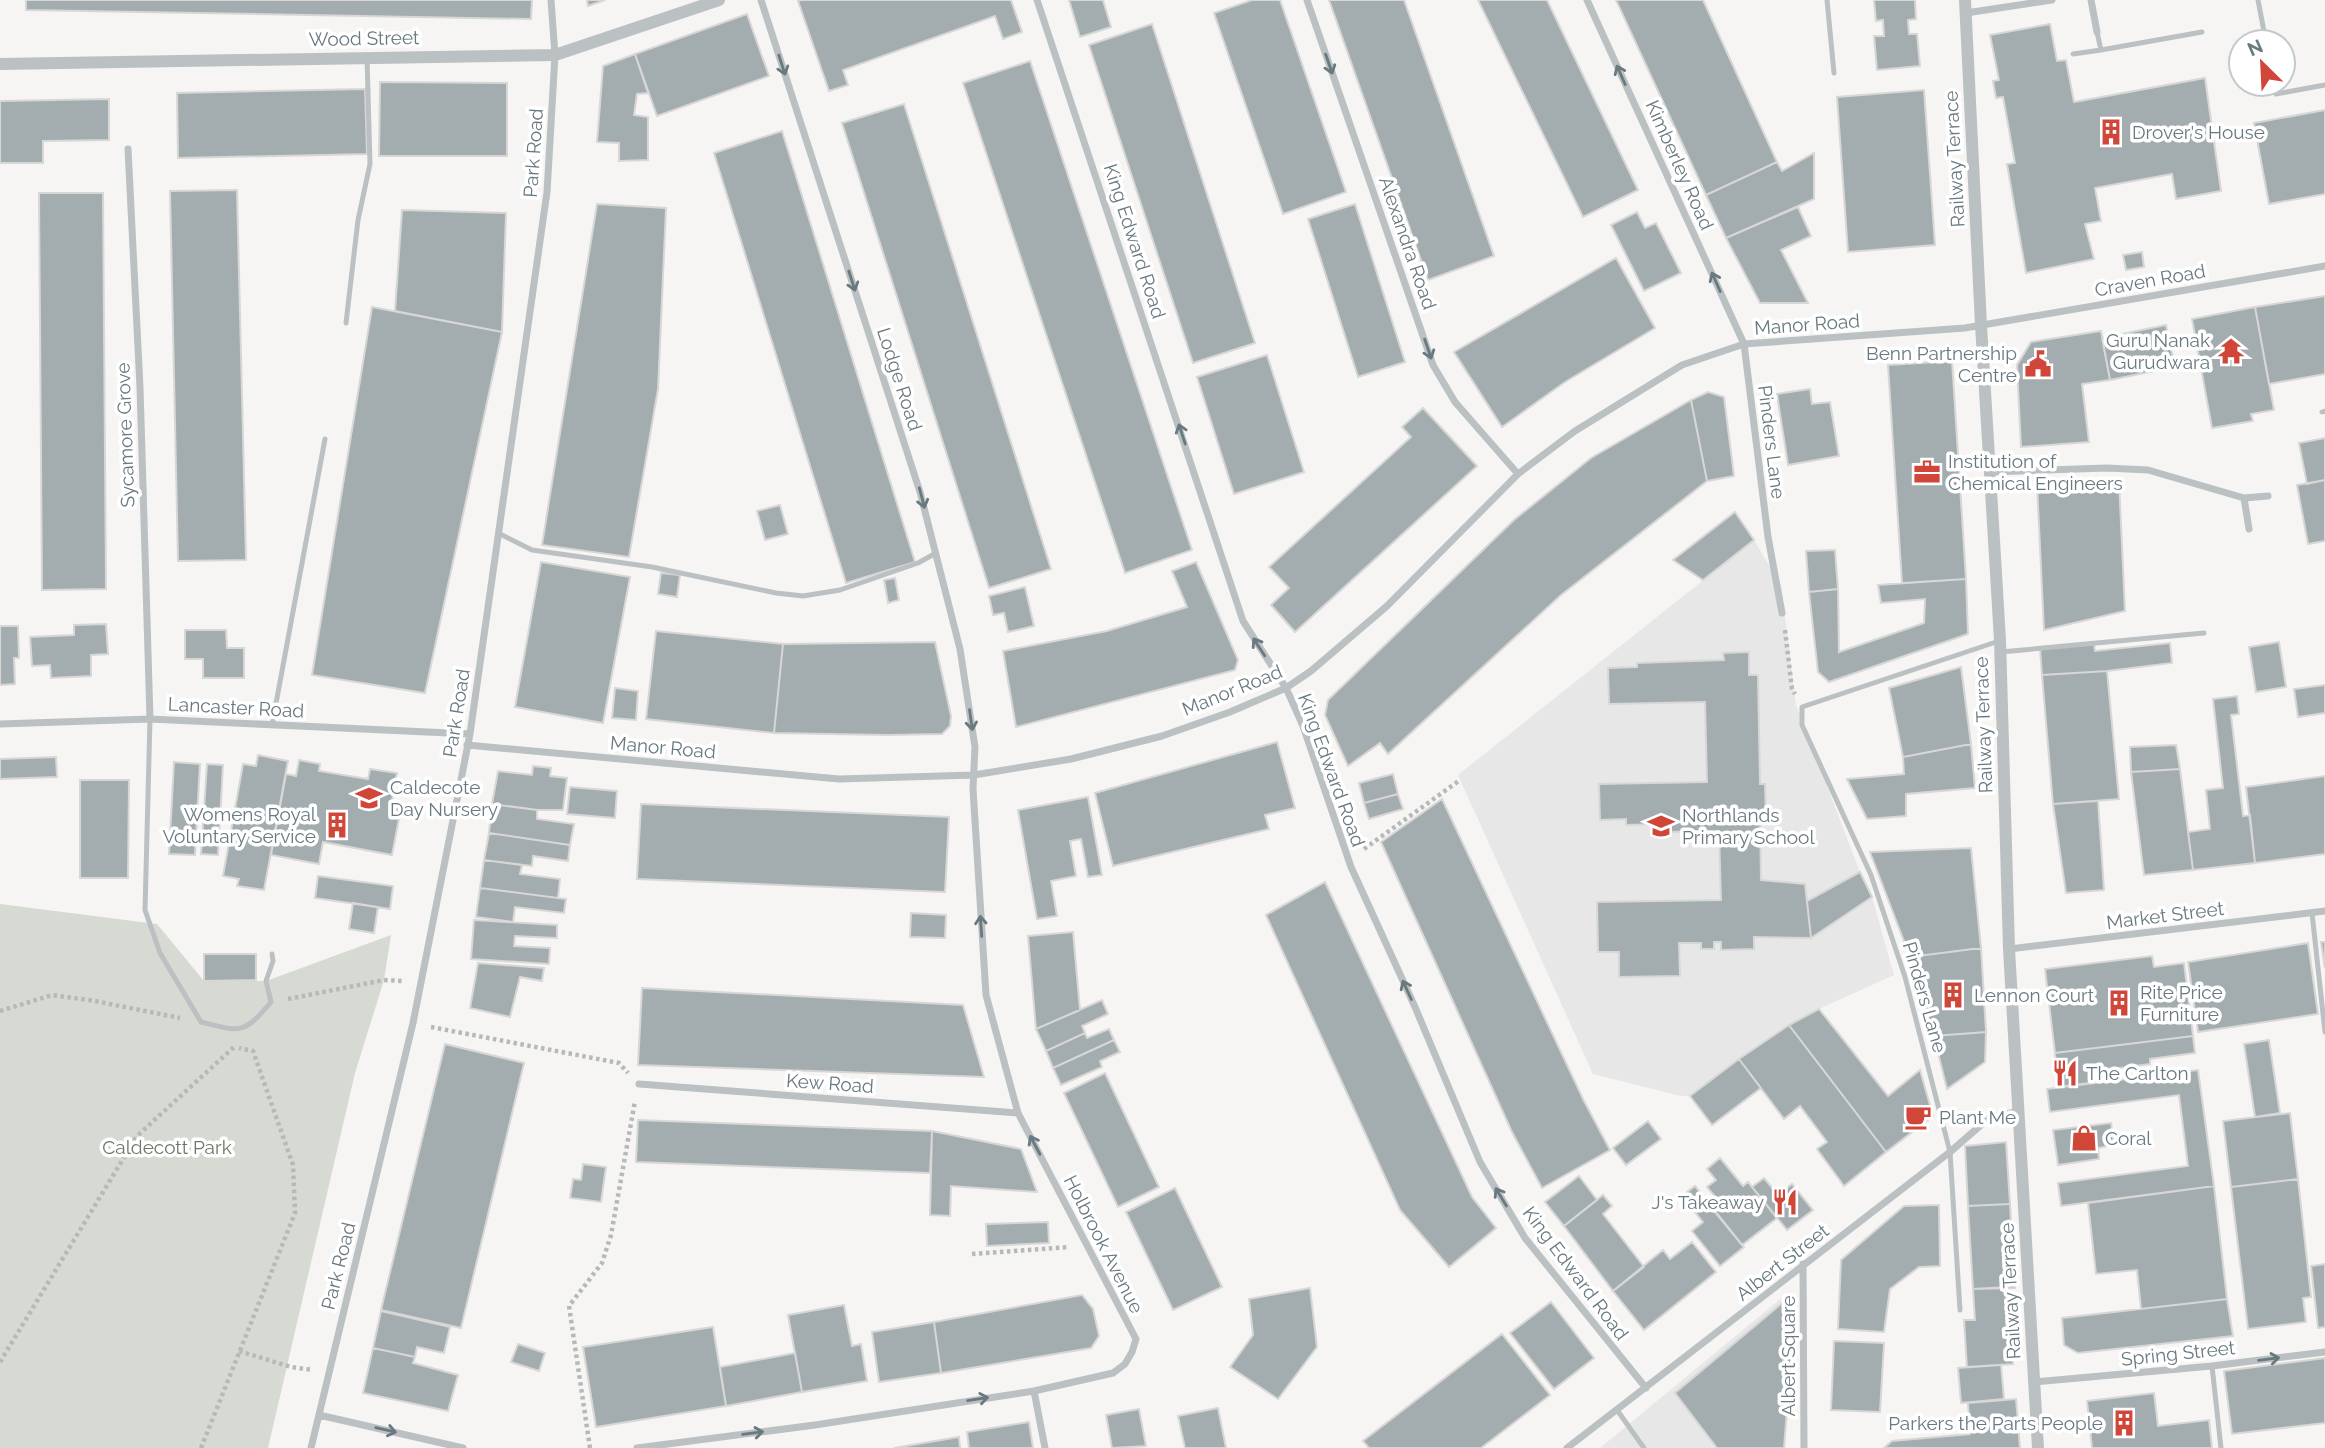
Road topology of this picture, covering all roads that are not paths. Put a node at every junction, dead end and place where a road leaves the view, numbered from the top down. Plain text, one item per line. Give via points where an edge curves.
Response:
1 (551, 0) edge
2 (719, 0) edge
3 (761, 0) edge
4 (1037, 0) edge
5 (1307, 0) edge
6 (1587, 0) edge
7 (1827, 0) edge
8 (2052, 0) edge
9 (2091, 0) edge
10 (2258, 0) edge
11 (1966, 7) edge
12 (2263, 28) edge
13 (2097, 32) joint
14 (2202, 32) dead end
15 (2101, 50) junction
16 (2073, 54) dead end
17 (555, 55) junction
18 (367, 57) junction
19 (0, 64) edge
20 (1834, 73) dead end
21 (2325, 85) edge
22 (2297, 90) edge
23 (128, 149) dead end
24 (2325, 266) edge
25 (345, 323) dead end
26 (1981, 326) junction
27 (1744, 344) junction
28 (325, 439) dead end
29 (1990, 472) junction
30 (1518, 474) junction
31 (2268, 496) dead end
32 (2244, 498) junction
33 (2249, 529) dead end
34 (498, 533) junction
35 (936, 553) junction
36 (1782, 613) road end
37 (2204, 633) dead end
38 (2001, 646) junction
39 (1286, 688) junction
40 (150, 719) junction
41 (0, 724) edge
42 (272, 725) junction
43 (470, 734) junction
44 (467, 745) junction
45 (974, 775) junction
46 (2325, 911) edge
47 (2312, 913) junction
48 (2009, 950) junction
49 (272, 954) dead end
50 (2325, 1032) edge
51 (639, 1084) road end
52 (2020, 1111) junction
53 (1018, 1113) junction
54 (1950, 1152) junction
55 (1803, 1264) junction
56 (1959, 1310) dead end
57 (2325, 1352) edge
58 (2212, 1366) junction
59 (2034, 1382) junction
60 (1646, 1388) junction
61 (1034, 1391) junction
62 (1617, 1410) junction
63 (319, 1415) junction
64 (311, 1448) edge
65 (463, 1448) edge
66 (636, 1448) edge
67 (1045, 1448) edge
68 (1567, 1448) edge
69 (1644, 1448) edge
70 (1804, 1448) edge
71 (2038, 1448) edge
72 (2221, 1448) edge

1 - 17 street, Park Road
2 - 17 street, Wood Street
3 -> 35 street, Lodge Road
39 -> 4 street, King Edward Road via 1243,621
5 -> 30 street, Alexandra Road via 1433,365 1455,402
27 -> 6 street, Kimberley Road
7 - 20 lane
8 - 11 street
9 - 13 street
10 - 12 lane
11 - 26 street, Railway Terrace
13 - 15 lane
14 - 15 lane
15 - 16 lane
17 - 18 street, Wood Street
17 - 34 street, Park Road via 547,192
18 - 19 street, Wood Street
18 - 25 lane via 370,164
21 - 22 lane
23 - 40 street, Sycamore Grove
24 - 26 street, Craven Road
26 - 27 street, Manor Road
26 - 29 street, Railway Terrace
27 - 30 street, Manor Road via 1682,365 1576,431
27 - 36 street, Pinders Lane
28 - 42 lane
29 - 32 street via 2148,470
29 - 38 street, Railway Terrace
30 - 39 street, Manor Road via 1387,606
31 - 32 street
32 - 33 street
34 - 35 lane via 532,550 803,596 840,590
34 - 43 street, Park Road
35 -> 45 street, Lodge Road via 960,649 975,747
37 - 38 lane
38 - 48 street, Railway Terrace
38 - 54 lane, Pinders Lane via 1802,707 1802,725 1871,875 1905,977
39 - 45 street, Manor Road via 1161,736 1071,759
60 -> 39 street, King Edward Road via 1525,1238 1480,1162 1347,856
40 - 41 street, Lancaster Road
40 - 42 street, Lancaster Road
40 - 49 lane via 145,910 160,953 201,1022 234,1031 248,1026 271,1002 266,981
42 - 43 street, Lancaster Road
43 - 44 street, Park Road
44 - 45 street, Manor Road via 839,779
44 - 63 street, Park Road via 413,1023
53 -> 45 street, Holbrook Avenue via 986,995
46 - 47 street, Market Street
47 - 48 street, Market Street
47 - 50 lane
48 - 52 street, Railway Terrace
51 - 53 street, Kew Road
52 - 54 street, Albert Street via 1989,1118
52 - 59 street, Railway Terrace
61 -> 53 street, Holbrook Avenue via 1113,1373 1125,1364 1136,1339
54 - 55 street, Albert Street
54 - 56 lane, Pinders Lane
55 - 60 street, Albert Street
55 - 70 street, Albert Square
58 -> 57 street, Spring Street
58 - 59 street, Spring Street
58 - 72 lane
59 - 71 street, Railway Terrace
60 - 62 street, Albert Street
66 -> 61 street, Holbrook Avenue
61 - 67 street
62 - 68 street, Albert Street
62 - 69 lane
63 - 64 street, Park Road
63 -> 65 street

